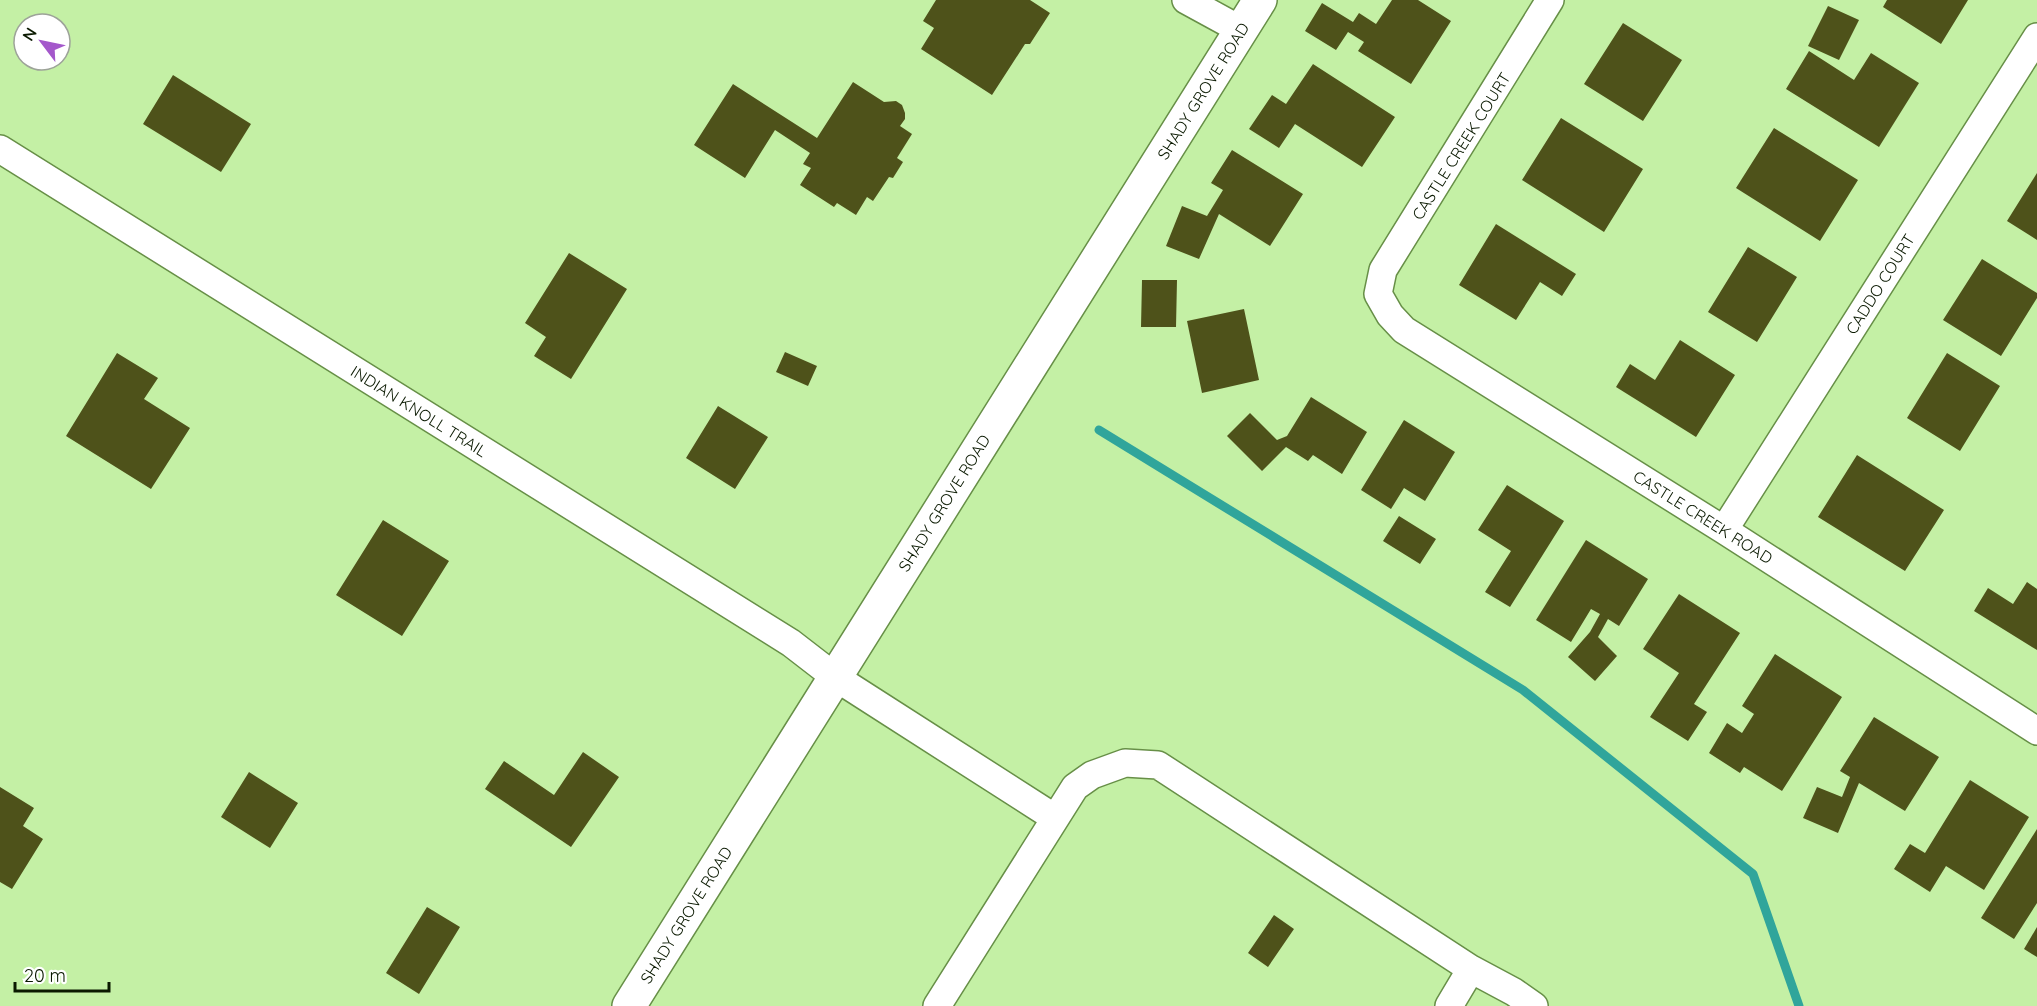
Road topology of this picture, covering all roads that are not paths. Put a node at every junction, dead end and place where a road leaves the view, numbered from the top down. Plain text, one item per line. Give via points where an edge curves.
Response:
1 (1186, 0) edge
2 (1260, 0) edge
3 (1550, 0) edge
4 (1241, 30) junction
5 (2037, 37) edge
6 (0, 148) edge
7 (1378, 294) joint
8 (1724, 530) junction
9 (835, 676) junction
10 (2037, 731) edge
11 (1055, 818) junction
12 (1472, 969) junction
13 (629, 1006) edge
14 (937, 1006) edge
15 (1449, 1006) edge
16 (1534, 1006) edge

1 - 4 street
2 - 4 street, SHADY GROVE ROAD
3 - 7 street, CASTLE CREEK COURT via 1383,270
4 - 9 street, SHADY GROVE ROAD
5 - 8 street, CADDO COURT
6 - 9 street, INDIAN KNOLL TRAIL via 791,644
7 - 8 street, CASTLE CREEK ROAD via 1404,330
8 - 10 street, CASTLE CREEK ROAD
9 - 11 street, INDIAN KNOLL TRAIL
9 - 13 street, SHADY GROVE ROAD
11 - 12 street via 1075,787 1092,776 1125,763 1158,765
11 - 14 street
12 - 15 street
12 - 16 street

